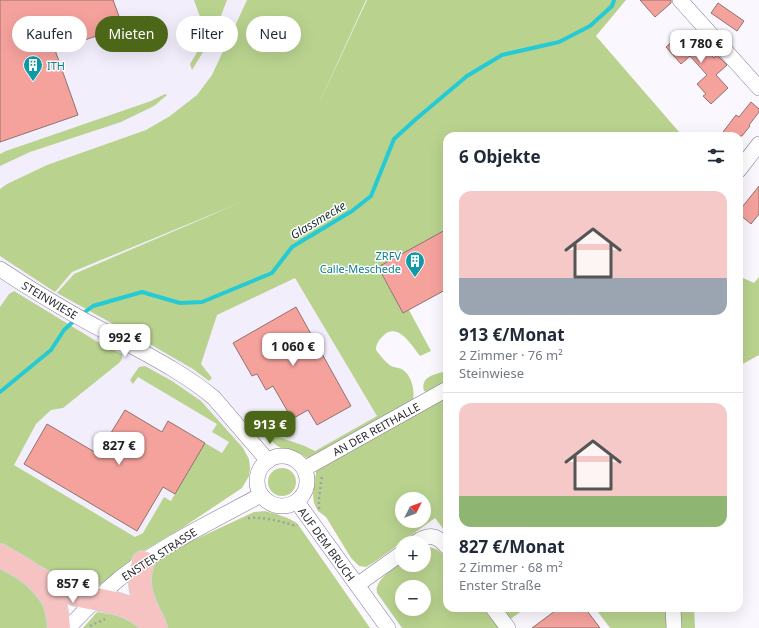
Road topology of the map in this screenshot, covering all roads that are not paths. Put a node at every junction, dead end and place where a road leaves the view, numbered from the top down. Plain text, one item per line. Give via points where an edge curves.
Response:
1 (680, 0) edge
2 (759, 88) edge
3 (759, 144) edge
4 (743, 165) edge
5 (0, 269) edge
6 (443, 391) edge
7 (268, 461) junction
8 (304, 470) junction
9 (261, 495) junction
10 (297, 502) junction
11 (431, 537) edge
12 (443, 543) edge
13 (0, 555) edge
14 (395, 558) edge
15 (143, 562) junction
16 (32, 575) junction
17 (357, 585) junction
18 (97, 599) junction
19 (496, 612) edge
20 (673, 612) edge
21 (59, 628) edge
22 (68, 628) edge
23 (156, 628) edge
24 (388, 628) edge
25 (508, 628) edge
26 (674, 628) edge

1 - 2 street
3 - 4 street
5 - 7 street, STEINWIESE via 89,323 174,370 207,392
6 - 8 street, AN DER REITHALLE
7 - 8 street via 281,456 290,458 297,461
7 - 9 street via 257,478 257,487
8 - 10 street via 306,489
9 - 10 street via 267,501 282,507
9 - 15 street, ENSTER STRASSE via 186,535
10 - 17 street, AUF DEM BRUCH
11 - 12 street via 438,538
13 - 16 highway
14 - 17 street, AUF DEM BRUCH
15 - 18 street, ENSTER STRASSE
15 - 23 highway via 140,591
16 - 18 highway via 61,590
16 - 21 highway via 52,598
17 - 24 street, AUF DEM BRUCH
18 - 22 street, ENSTER STRASSE
18 - 23 highway via 136,611
19 - 25 street
20 - 26 street

